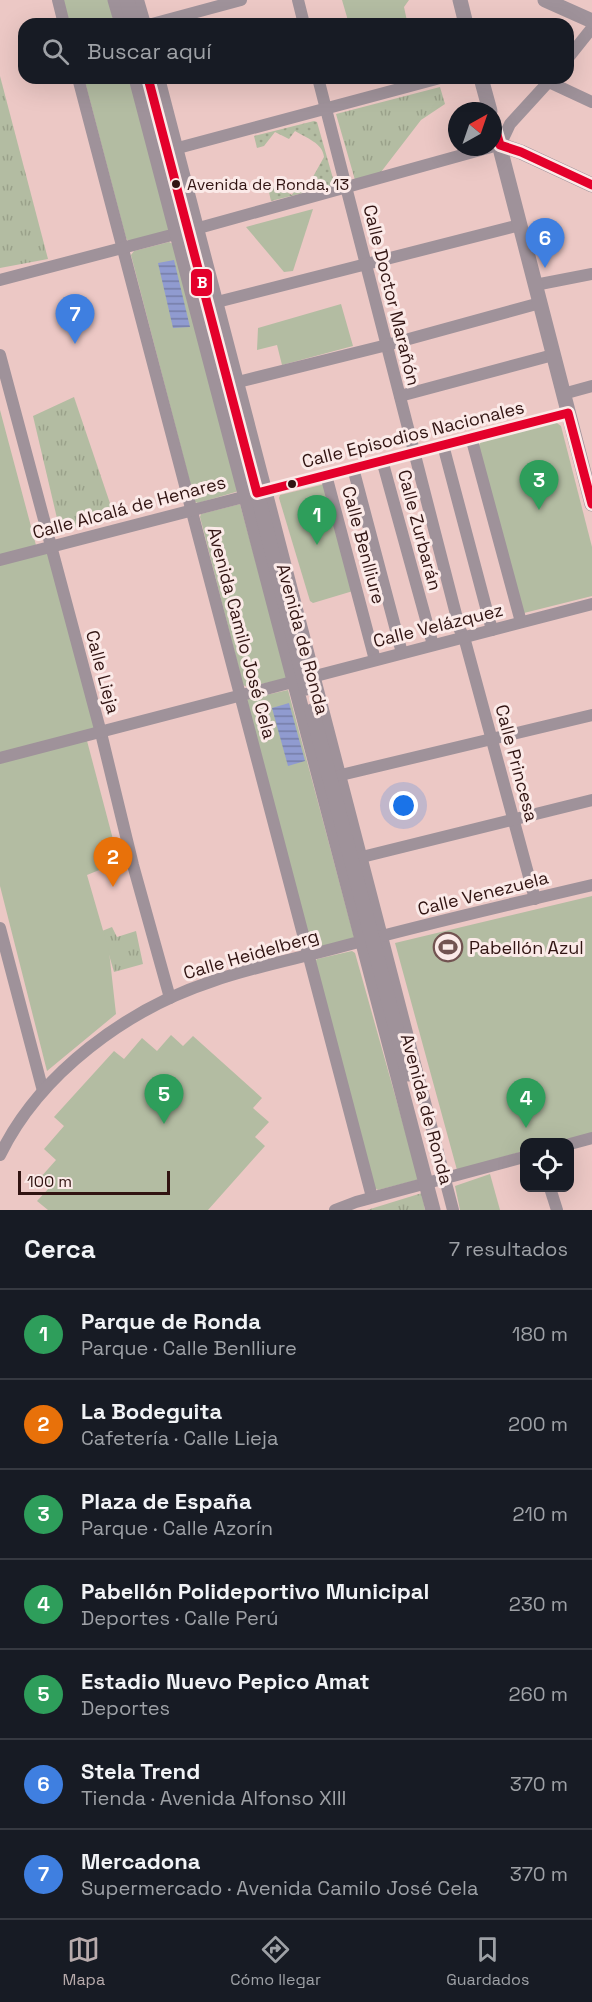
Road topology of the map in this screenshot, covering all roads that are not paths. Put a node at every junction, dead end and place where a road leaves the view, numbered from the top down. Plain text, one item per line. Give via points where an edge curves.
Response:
1 (58, 0) edge
2 (115, 0) edge
3 (127, 0) edge
4 (138, 0) edge
5 (240, 0) edge
6 (298, 0) edge
7 (460, 0) edge
8 (545, 0) edge
9 (62, 18) edge
10 (120, 18) edge
11 (132, 18) edge
12 (143, 18) edge
13 (174, 18) edge
14 (302, 18) edge
15 (464, 18) edge
16 (592, 21) edge
17 (592, 28) edge
18 (574, 50) edge
19 (80, 84) edge
20 (138, 84) edge
21 (150, 84) edge
22 (161, 84) edge
23 (320, 84) edge
24 (417, 84) edge
25 (483, 84) edge
26 (546, 84) edge
27 (558, 84) edge
28 (488, 102) edge
29 (592, 102) edge
30 (326, 108) junction
31 (502, 135) edge
32 (178, 148) junction
33 (502, 148) edge
34 (458, 156) edge
35 (497, 156) edge
36 (592, 184) edge
37 (346, 187) junction
38 (520, 225) junction
39 (187, 231) junction
40 (123, 248) junction
41 (366, 265) junction
42 (592, 274) edge
43 (0, 280) edge
44 (535, 285) junction
45 (218, 302) junction
46 (540, 303) junction
47 (387, 345) junction
48 (0, 355) edge
49 (553, 355) junction
50 (238, 382) junction
51 (592, 386) edge
52 (563, 394) junction
53 (400, 396) junction
54 (568, 413) junction
55 (471, 438) junction
56 (443, 445) junction
57 (414, 452) junction
58 (382, 460) junction
59 (353, 468) junction
60 (326, 475) junction
61 (256, 493) junction
62 (592, 504) edge
63 (191, 510) junction
64 (51, 546) junction
65 (0, 560) edge
66 (592, 604) edge
67 (521, 622) junction
68 (492, 630) junction
69 (464, 637) junction
70 (433, 645) junction
71 (402, 653) junction
72 (375, 660) junction
73 (304, 678) junction
74 (240, 696) junction
75 (592, 715) edge
76 (101, 732) junction
77 (493, 740) junction
78 (0, 758) edge
79 (341, 775) junction
80 (592, 800) edge
81 (514, 819) junction
82 (362, 857) junction
83 (592, 885) edge
84 (534, 899) junction
85 (0, 928) edge
86 (373, 938) junction
87 (309, 955) junction
88 (170, 998) junction
89 (43, 1091) junction
90 (592, 1138) edge
91 (574, 1143) edge
92 (0, 1155) edge
93 (520, 1158) edge
94 (436, 1181) junction
95 (551, 1192) edge
96 (372, 1197) junction
97 (335, 1210) edge
98 (433, 1210) edge
99 (444, 1210) edge
100 (453, 1210) edge
101 (557, 1210) edge

1 - 9 street
2 - 10 street
3 - 11 street
4 - 12 street
5 - 13 street
6 - 14 street
7 - 15 street
8 - 16 street
17 - 18 street
19 - 40 street, Avenida Camilo José Cela
20 - 39 street, Avenida de Ronda
21 - 39 street, Avenida de Ronda
22 - 32 street, Avenida de Ronda
23 - 30 street, Calle Doctor Marañón
24 - 30 street
25 - 28 street
26 - 31 street
27 - 29 street
30 - 32 street
30 - 37 street, Calle Doctor Marañón
32 - 39 street, Avenida de Ronda
33 - 36 street via 521,152
34 - 37 street
35 - 38 street
37 - 39 street
37 - 41 street, Calle Doctor Marañón
38 - 41 street
38 - 44 street
39 - 40 street
39 - 45 street, Avenida de Ronda
39 - 61 street, Avenida de Ronda
40 - 43 street
40 - 63 street, Avenida Camilo José Cela
41 - 45 street
41 - 47 street, Calle Doctor Marañón
42 - 44 street
44 - 46 street
45 - 50 street, Avenida de Ronda
46 - 47 street
46 - 49 street
47 - 50 street
47 - 53 street, Calle Doctor Marañón
48 - 64 street, Calle Lieja
49 - 52 street
49 - 53 street
50 - 61 street, Avenida de Ronda
51 - 52 street
52 - 54 street
53 - 57 street, Calle Doctor Marañón
54 - 55 street, Calle Episodios Nacionales
54 - 62 street
55 - 56 street, Calle Episodios Nacionales
55 - 67 street
56 - 57 street, Calle Episodios Nacionales
56 - 68 street
57 - 58 street, Calle Episodios Nacionales
57 - 69 street, Calle Doctor Marañón
58 - 59 street, Calle Episodios Nacionales
58 - 70 street, Calle Zurbarán
59 - 60 street, Calle Episodios Nacionales
59 - 71 street
60 - 61 street, Calle Episodios Nacionales
60 - 72 street, Calle Benlliure
61 - 63 street, Calle Alcalá de Henares
61 - 73 street, Avenida de Ronda
63 - 64 street, Calle Alcalá de Henares
63 - 74 street, Avenida Camilo José Cela
64 - 65 street, Calle Alcalá de Henares
64 - 76 street, Calle Lieja
66 - 67 street, Calle Velázquez
67 - 68 street, Calle Velázquez
68 - 69 street, Calle Velázquez
69 - 70 street, Calle Velázquez
69 - 77 street, Calle Princesa
70 - 71 street, Calle Velázquez
71 - 72 street, Calle Velázquez
72 - 73 street, Calle Velázquez
73 - 74 street, Calle Velázquez
73 - 79 street, Avenida de Ronda
73 - 86 street, Avenida de Ronda
74 - 76 street, Calle Velázquez
74 - 87 street, Avenida Camilo José Cela
75 - 77 street
76 - 78 street, Calle Velázquez
76 - 88 street, Calle Lieja
77 - 79 street
77 - 81 street, Calle Princesa
79 - 82 street, Avenida de Ronda
80 - 81 street
81 - 82 street
81 - 84 street, Calle Princesa
82 - 86 street, Avenida de Ronda
83 - 84 street, Calle Venezuela
84 - 86 street, Calle Venezuela
85 - 89 street
86 - 87 street, Calle Heidelberg
86 - 94 street, Avenida de Ronda
87 - 88 street, Calle Heidelberg via 213,981
87 - 96 street, Avenida Camilo José Cela
88 - 89 street, Calle Heidelberg via 93,1045
89 - 92 street, Calle Heidelberg
90 - 91 street
93 - 94 street
94 - 96 street
94 - 98 street, Avenida de Ronda
94 - 99 street, Avenida de Ronda
94 - 100 street, Avenida de Ronda
95 - 101 street
96 - 97 street

